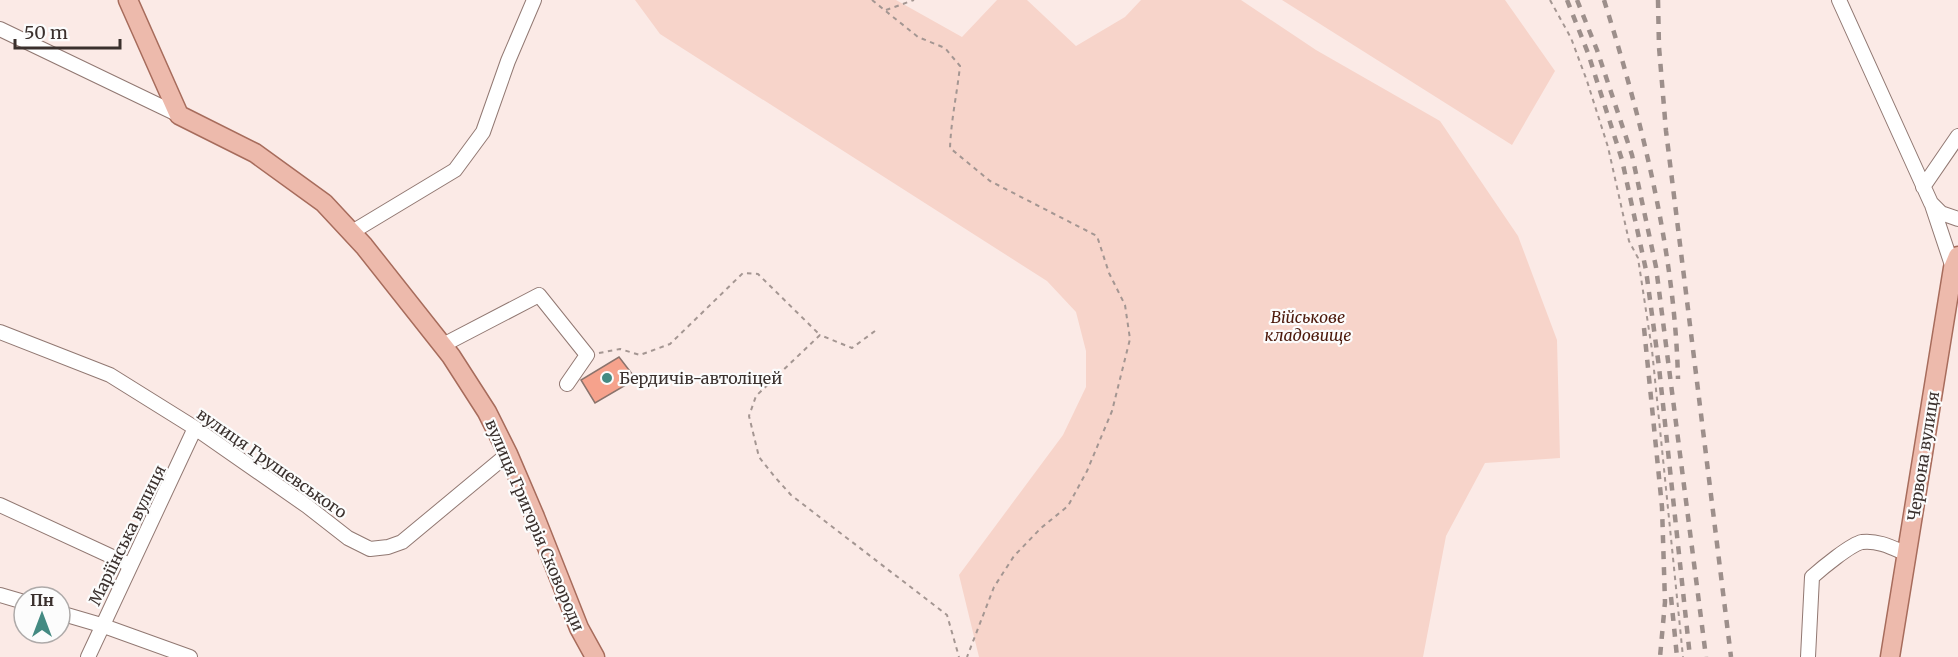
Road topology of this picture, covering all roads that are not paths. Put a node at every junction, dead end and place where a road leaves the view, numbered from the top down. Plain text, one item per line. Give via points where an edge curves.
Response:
1 (128, 0) edge
2 (534, 0) edge
3 (1839, 0) edge
4 (0, 29) edge
5 (179, 115) junction
6 (1958, 136) edge
7 (1923, 187) junction
8 (1931, 203) junction
9 (1958, 219) edge
10 (352, 232) junction
11 (1956, 264) edge
12 (0, 332) edge
13 (443, 345) junction
14 (567, 384) dead end
15 (195, 428) junction
16 (507, 454) junction
17 (0, 505) edge
18 (1907, 554) junction
19 (130, 565) junction
20 (72, 617) edge
21 (101, 625) junction
22 (88, 657) edge
23 (190, 657) edge
24 (595, 657) edge
25 (1808, 657) edge
26 (1890, 657) edge

1 - 5 main road
2 - 10 street via 483,132 455,170
3 - 7 street
4 - 5 street, вулиця Григорія Сковороди
5 - 10 main road, вулиця Григорія Сковороди via 255,153 324,203
6 - 7 street
7 - 8 street
8 - 9 street via 1941,213
8 - 11 street
10 - 13 main road, вулиця Григорія Сковороди
11 - 18 main road, Червона вулиця
12 - 15 street, вулиця Грушевського via 110,375
13 - 14 street via 539,296 587,355
13 - 16 main road, вулиця Григорія Сковороди via 487,412
15 - 16 street, вулиця Грушевського via 348,538 370,549 402,542
15 - 19 street, Маріїнська вулиця
16 - 24 main road, вулиця Григорія Сковороди via 579,628
17 - 19 street
18 - 25 street via 1882,543 1860,542 1812,578
18 - 26 main road, Червона вулиця
19 - 21 street, Маріїнська вулиця
20 - 21 street
21 - 22 street, Маріїнська вулиця
21 - 23 street

